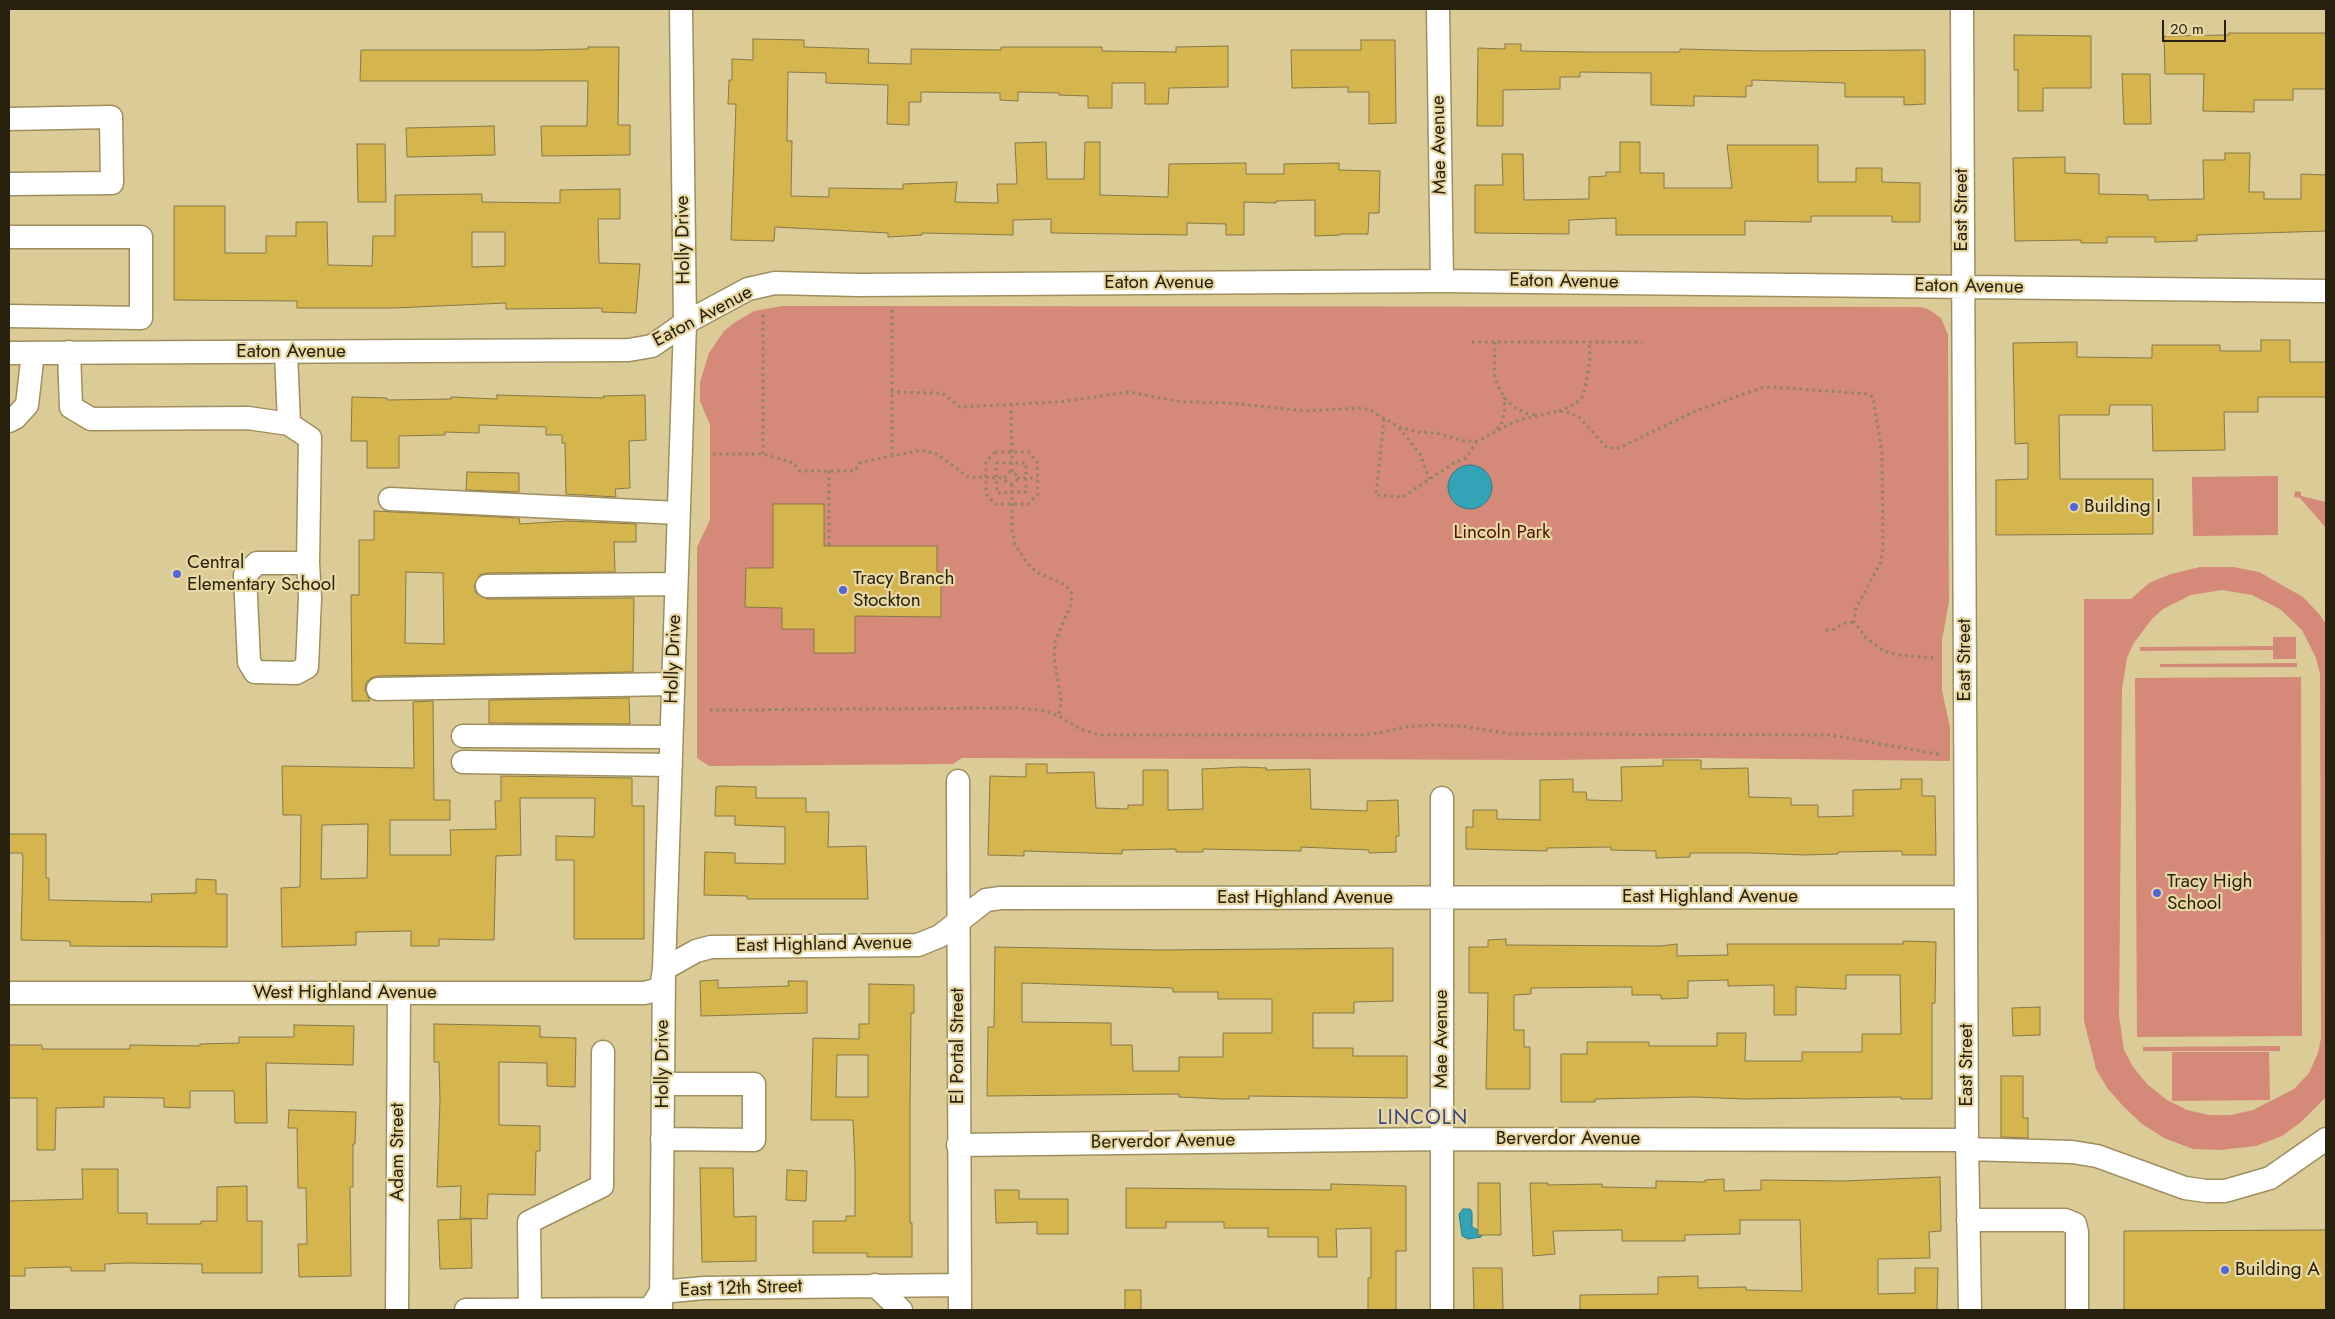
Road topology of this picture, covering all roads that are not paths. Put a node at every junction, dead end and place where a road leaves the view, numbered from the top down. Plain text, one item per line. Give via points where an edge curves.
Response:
1 (681, 9) edge
2 (1438, 9) edge
3 (1962, 9) edge
4 (9, 119) edge
5 (9, 184) edge
6 (9, 237) edge
7 (1442, 281) junction
8 (1963, 288) junction
9 (2326, 291) edge
10 (9, 316) edge
11 (141, 318) junction
12 (684, 323) junction
13 (69, 352) junction
14 (142, 352) junction
15 (286, 352) junction
16 (9, 353) edge
17 (33, 353) junction
18 (9, 421) edge
19 (289, 424) junction
20 (390, 499) dead end
21 (678, 513) junction
22 (308, 564) junction
23 (676, 584) junction
24 (487, 586) dead end
25 (673, 684) junction
26 (378, 689) dead end
27 (463, 736) dead end
28 (671, 737) junction
29 (462, 762) dead end
30 (670, 765) junction
31 (958, 781) dead end
32 (1442, 798) dead end
33 (1966, 897) junction
34 (1442, 898) junction
35 (958, 921) junction
36 (664, 969) junction
37 (9, 993) edge
38 (399, 993) junction
39 (603, 1052) dead end
40 (663, 1084) junction
41 (662, 1139) junction
42 (1443, 1139) junction
43 (2326, 1139) edge
44 (1967, 1144) junction
45 (958, 1145) junction
46 (1968, 1220) junction
47 (876, 1285) junction
48 (960, 1286) junction
49 (661, 1301) edge
50 (397, 1310) edge
51 (466, 1310) edge
52 (530, 1310) edge
53 (901, 1310) edge
54 (960, 1310) edge
55 (1442, 1310) edge
56 (1970, 1310) edge
57 (2077, 1310) edge

1 - 12 street, Holly Drive
2 - 7 street, Mae Avenue
3 - 8 street, East Street
4 - 5 street via 112,117 112,183
6 - 11 street via 141,237
7 - 8 street, Eaton Avenue
7 - 12 street, Eaton Avenue via 774,283 748,288
8 - 9 street, Eaton Avenue
8 - 33 street, East Street
10 - 11 street
11 - 14 street
12 - 15 street, Eaton Avenue via 652,346 629,350
12 - 21 street, Holly Drive
13 - 14 street, Eaton Avenue
13 - 17 street, Eaton Avenue
13 - 19 street via 72,407 91,419 248,418
14 - 15 street, Eaton Avenue
15 - 19 street
16 - 17 street, Eaton Avenue
17 - 18 street via 27,405
19 - 22 street via 310,438
20 - 21 street
21 - 23 street, Holly Drive
22 - 22 street via 257,563 245,575 249,662 255,672 296,673 307,667
23 - 24 street
23 - 25 street, Holly Drive
25 - 26 street
25 - 28 street, Holly Drive
27 - 28 street
28 - 30 street, Holly Drive
29 - 30 street
30 - 36 street, Holly Drive
31 - 35 street, El Portal Street
32 - 34 street, Mae Avenue
33 - 34 street, East Highland Avenue
33 - 44 street, East Street
34 - 35 street, East Highland Avenue via 1001,898 986,900
34 - 42 street, Mae Avenue
35 - 36 street, East Highland Avenue via 940,936 918,945 710,947
35 - 45 street, El Portal Street
36 - 38 street, West Highland Avenue via 661,989 644,993
36 - 40 street, Holly Drive
37 - 38 street, West Highland Avenue
38 - 50 street, Adam Street
39 - 52 street via 602,1186 529,1222
40 - 41 street, Holly Drive
40 - 41 street via 754,1084 754,1140
41 - 49 street, Holly Drive
42 - 44 street, Berverdor Avenue
42 - 45 street, Berverdor Avenue
42 - 55 street, Mae Avenue
43 - 44 street, Berverdor Avenue via 2270,1178 2225,1191 2206,1192 2165,1182 2097,1156
44 - 46 street, East Street
45 - 48 street, El Portal Street
46 - 56 street, East Street
46 - 57 street via 2065,1220 2075,1224
47 - 48 street, East 12th Street
47 - 49 street, East 12th Street via 704,1288
47 - 53 street
48 - 54 street, El Portal Street
49 - 52 street, East 12th Street via 650,1309
51 - 52 street, East 12th Street

